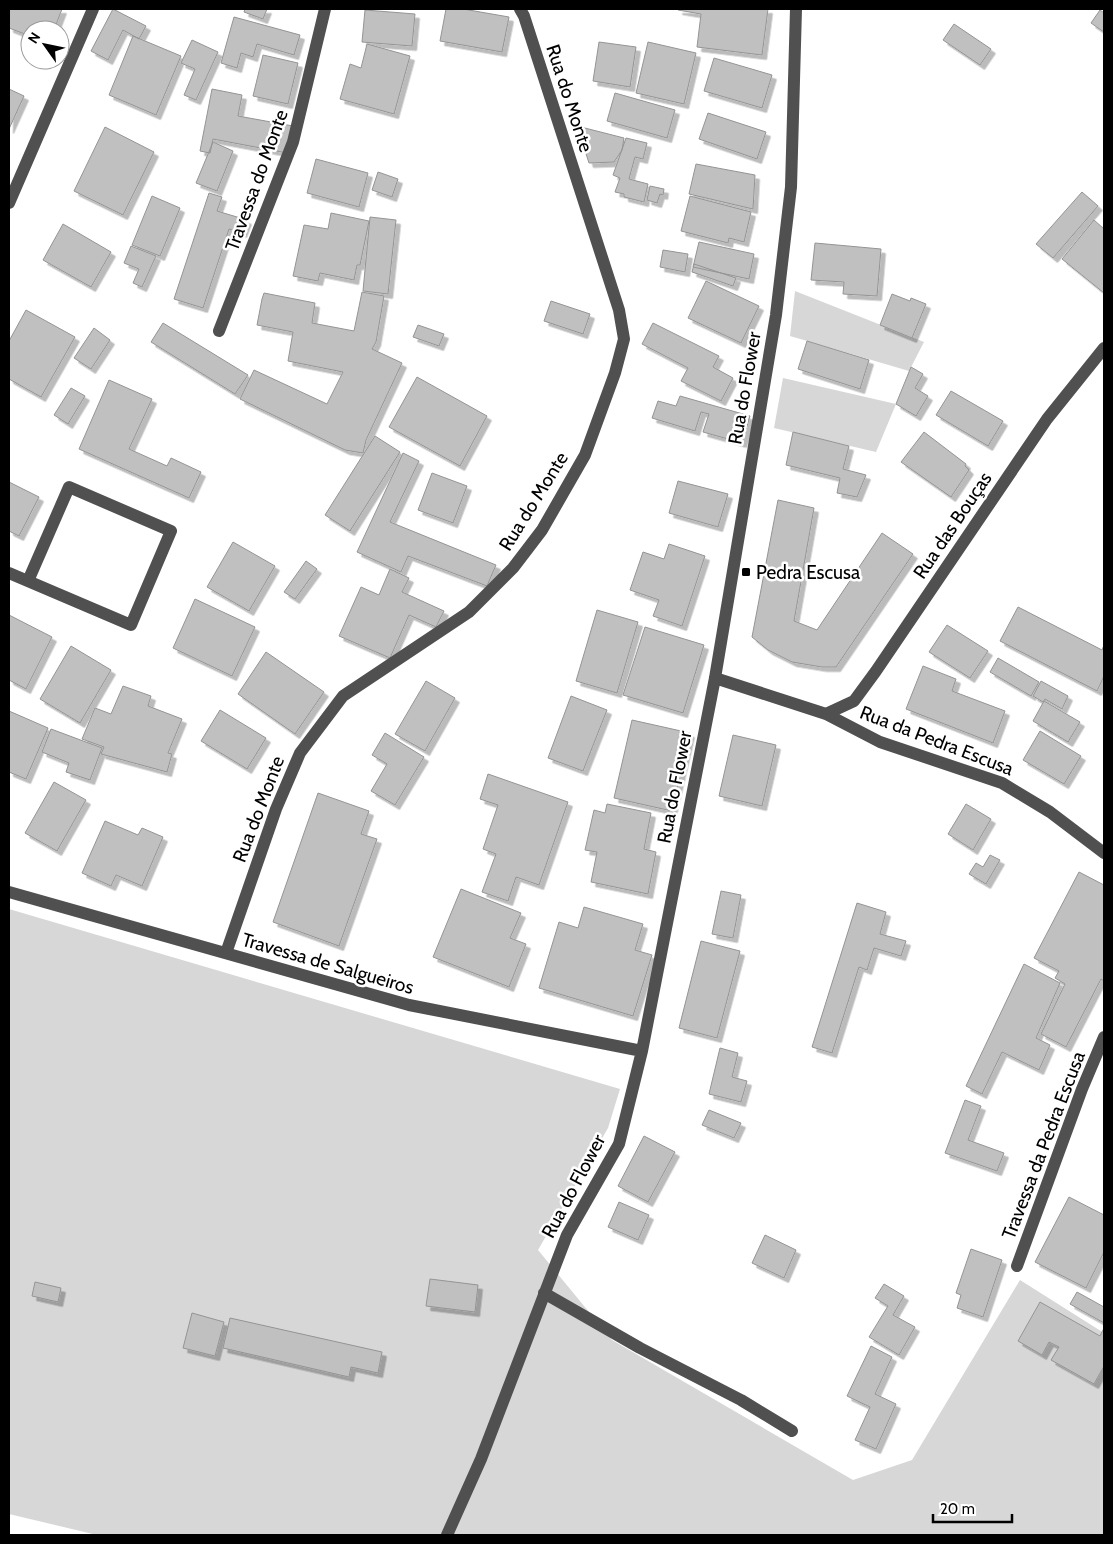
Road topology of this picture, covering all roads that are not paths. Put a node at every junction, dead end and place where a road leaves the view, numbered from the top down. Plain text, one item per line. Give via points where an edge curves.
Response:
1 (93, 9) edge
2 (325, 9) edge
3 (520, 9) edge
4 (796, 9) edge
5 (9, 203) edge
6 (219, 331) dead end
7 (1104, 348) edge
8 (9, 572) edge
9 (28, 581) junction
10 (714, 678) junction
11 (826, 714) junction
12 (1104, 854) edge
13 (9, 892) edge
14 (226, 953) junction
15 (1104, 1037) edge
16 (642, 1051) junction
17 (1016, 1266) dead end
18 (544, 1293) junction
19 (792, 1431) dead end
20 (447, 1535) edge

1 - 5 street
2 - 6 street, Travessa do Monte via 293,142
3 - 14 street, Rua do Monte via 619,310 624,339 615,373 585,455 542,530 513,568 469,612 343,696 300,753 276,809
4 - 10 street, Rua do Flower via 790,187 776,315
7 - 11 street, Rua das Bouças via 1047,419 854,701
8 - 9 street
9 - 9 street via 131,625 172,531 69,487
10 - 11 street, Rua da Pedra Escusa
10 - 16 street, Rua do Flower
11 - 12 street, Rua da Pedra Escusa via 880,742 1002,783 1050,812
13 - 14 street, Travessa de Salgueiros
14 - 16 street, Travessa de Salgueiros via 409,1006
15 - 17 street, Travessa da Pedra Escusa
16 - 18 street, Rua do Flower via 619,1144 567,1235
18 - 19 street
18 - 20 street, Rua do Flower via 481,1458

